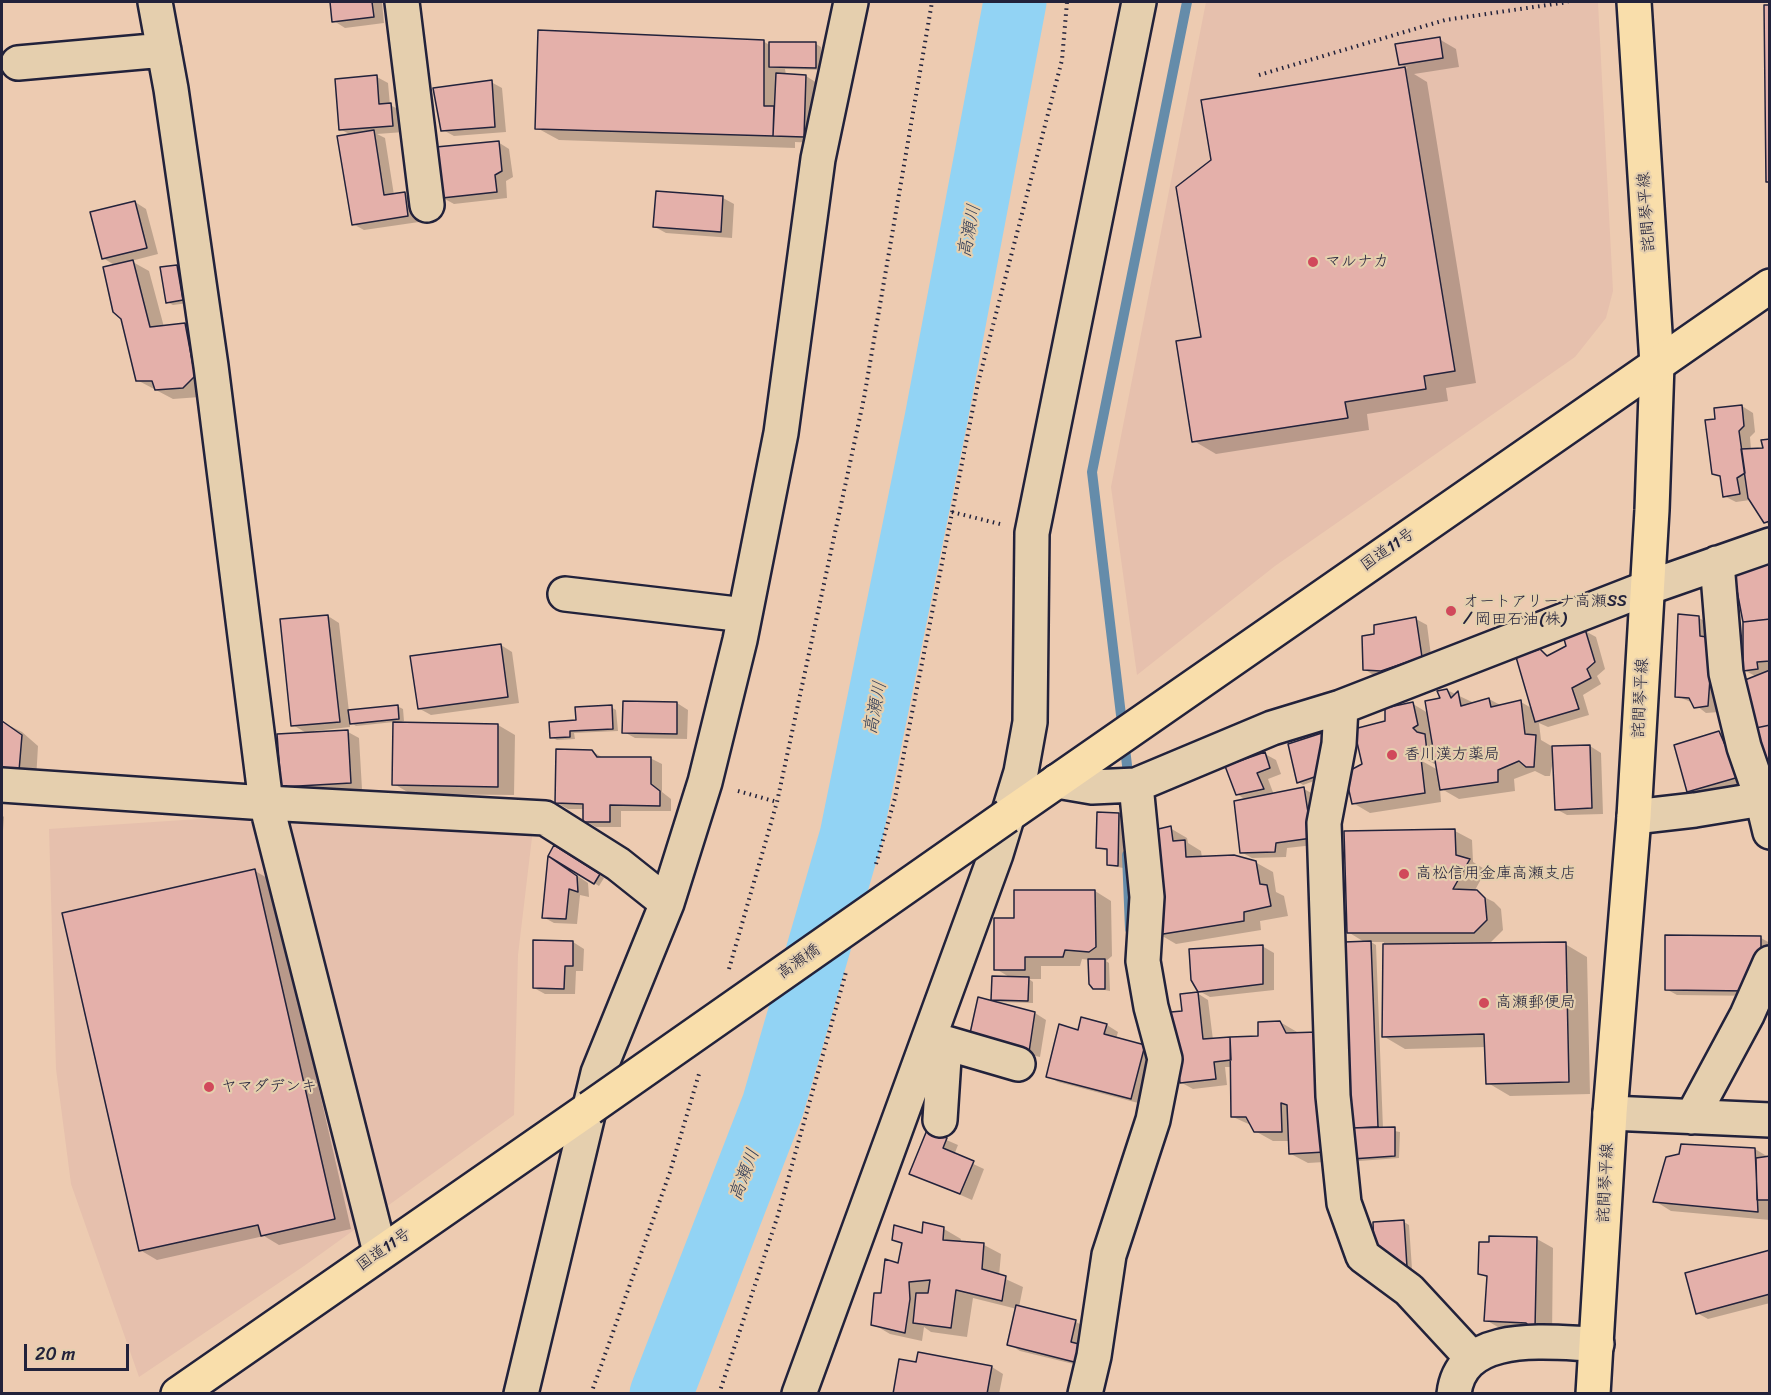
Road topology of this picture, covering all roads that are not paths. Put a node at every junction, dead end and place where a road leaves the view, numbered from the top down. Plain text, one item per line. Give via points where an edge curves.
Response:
1 (155, 2) edge
2 (402, 2) edge
3 (851, 2) edge
4 (1139, 2) edge
5 (1634, 2) edge
6 (164, 50) junction
7 (18, 63) dead end
8 (427, 205) dead end
9 (1770, 286) edge
10 (1657, 364) junction
11 (1770, 545) edge
12 (1717, 563) junction
13 (1647, 588) junction
14 (565, 594) dead end
15 (745, 615) junction
16 (1341, 707) junction
17 (1057, 781) junction
18 (2, 785) edge
19 (1136, 786) junction
20 (1762, 799) junction
21 (266, 804) junction
22 (1007, 816) junction
23 (1634, 817) junction
24 (1770, 831) edge
25 (667, 903) junction
26 (1770, 963) edge
27 (1758, 1013) edge
28 (937, 1040) junction
29 (1018, 1064) dead end
30 (590, 1108) junction
31 (1610, 1113) junction
32 (1692, 1117) junction
33 (939, 1120) dead end
34 (1770, 1120) edge
35 (380, 1252) junction
36 (1597, 1344) junction
37 (1471, 1357) junction
38 (178, 1394) edge
39 (521, 1394) edge
40 (799, 1394) edge
41 (1084, 1394) edge
42 (1454, 1394) edge
43 (1593, 1394) edge

1 - 6 street
2 - 8 street
3 - 15 street via 818,159 781,433
4 - 22 street via 1032,533 1030,722 1021,772
5 - 10 main road, 詫間琴平線
6 - 7 street
6 - 21 street via 211,366
9 - 10 main road, 国道11号
10 - 13 main road, 詫間琴平線
10 - 17 main road, 国道11号
11 - 12 street
12 - 13 street
12 - 20 street via 1726,673 1744,747
13 - 16 street
13 - 23 main road, 詫間琴平線
14 - 15 street
15 - 25 street via 705,782
16 - 19 street via 1272,728
16 - 37 street via 1339,744 1324,823 1333,1096 1344,1203 1363,1256 1409,1290
17 - 19 street via 1092,787
17 - 22 main road, 国道11号
18 - 21 street
19 - 41 street via 1147,897 1143,961 1165,1059 1153,1120 1110,1255
20 - 23 street
20 - 24 street
21 - 25 street via 545,818 618,864
21 - 35 street
22 - 28 street
22 - 30 main road, 高瀬橋, bridge
23 - 31 main road, 詫間琴平線
25 - 30 street via 598,1074
26 - 27 street
27 - 32 street
28 - 29 street
28 - 33 street
28 - 40 street
30 - 35 main road, 国道11号
30 - 39 street
31 - 32 street
31 - 36 main road, 詫間琴平線
32 - 34 street
35 - 38 main road, 国道11号
36 - 37 street via 1499,1344
36 - 43 main road, 詫間琴平線
37 - 42 street via 1455,1382

